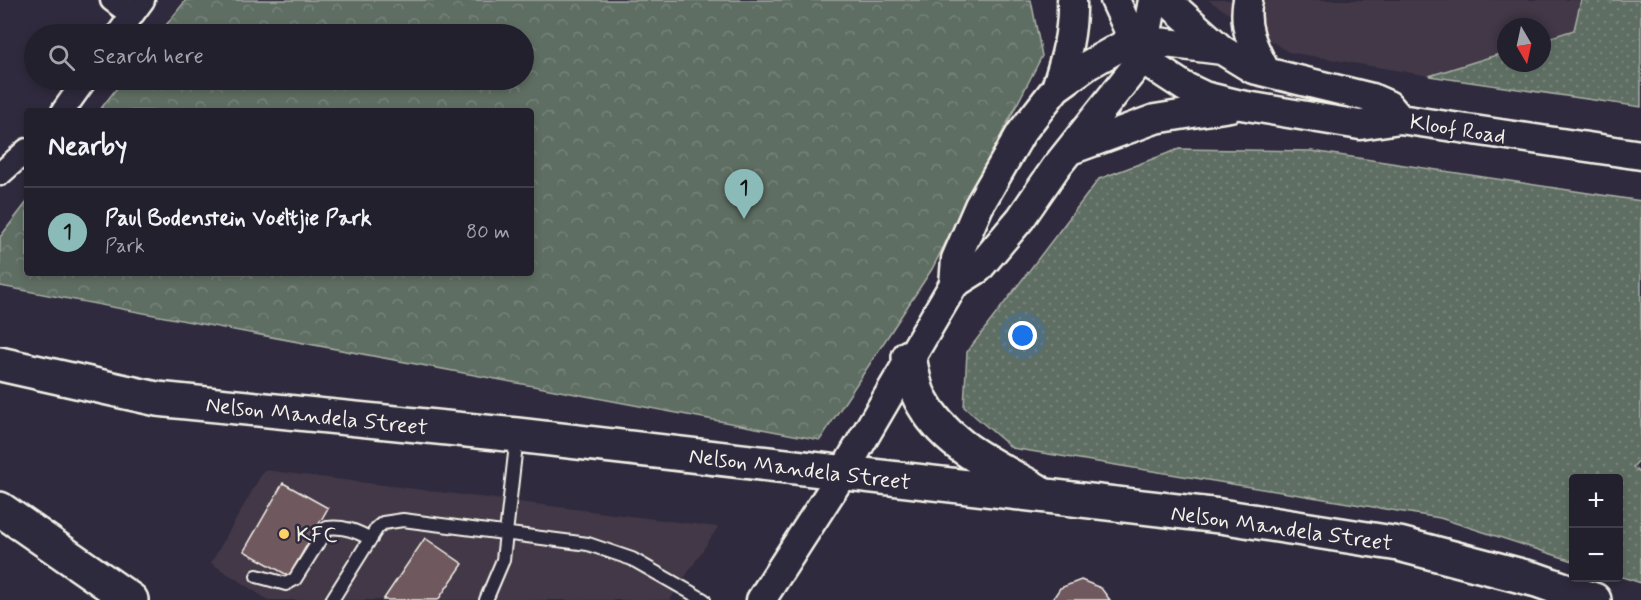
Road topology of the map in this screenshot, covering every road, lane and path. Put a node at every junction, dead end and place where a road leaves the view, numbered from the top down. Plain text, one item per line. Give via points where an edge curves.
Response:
1 (112, 0) edge
2 (1072, 0) edge
3 (1115, 0) edge
4 (1153, 0) edge
5 (1166, 0) edge
6 (1248, 0) edge
7 (137, 8) edge
8 (125, 24) edge
9 (1141, 47) junction
10 (1222, 50) junction
11 (1266, 72) junction
12 (1056, 88) junction
13 (79, 90) edge
14 (1241, 105) junction
15 (65, 108) edge
16 (1400, 119) junction
17 (1070, 151) junction
18 (24, 153) edge
19 (1641, 155) edge
20 (0, 174) edge
21 (954, 284) junction
22 (909, 357) junction
23 (0, 364) edge
24 (517, 435) junction
25 (843, 473) junction
26 (1047, 497) junction
27 (0, 509) edge
28 (506, 532) junction
29 (371, 539) junction
30 (257, 576) dead end
31 (131, 600) edge
32 (332, 600) edge
33 (486, 600) edge
34 (704, 600) edge
35 (761, 600) edge
36 (1594, 600) edge

1 - 7 street
2 - 12 street via 1069,47
3 - 9 street
4 - 9 street
5 - 10 street, Kloof Road
6 - 11 street via 1248,33
7 - 8 street
9 - 10 street
9 - 12 street via 1088,65
9 - 14 street via 1185,87
9 - 17 street
10 - 11 street, Kloof Road via 1253,69
11 - 16 street, Kloof Road via 1372,98 1388,105
12 - 21 street via 1021,133 979,206 956,259
13 - 15 street
14 - 16 street via 1360,125
14 - 17 street via 1155,119
16 - 19 street, Kloof Road
17 - 21 street via 978,269
18 - 20 street
21 - 22 street
22 - 25 street
22 - 26 main road via 919,397 935,422 959,447
23 - 24 main road, Nelson Mandela Street via 157,399
24 - 25 main road, Nelson Mandela Street
24 - 28 lane
25 - 26 main road, Nelson Mandela Street
25 - 35 street
26 - 36 main road, Nelson Mandela Street via 1220,516 1399,544 1537,580
27 - 31 main road
28 - 29 lane via 404,520 383,523
28 - 33 lane via 498,574
28 - 34 lane via 615,551
29 - 30 lane via 339,526 327,528 295,579 286,584
29 - 32 lane

